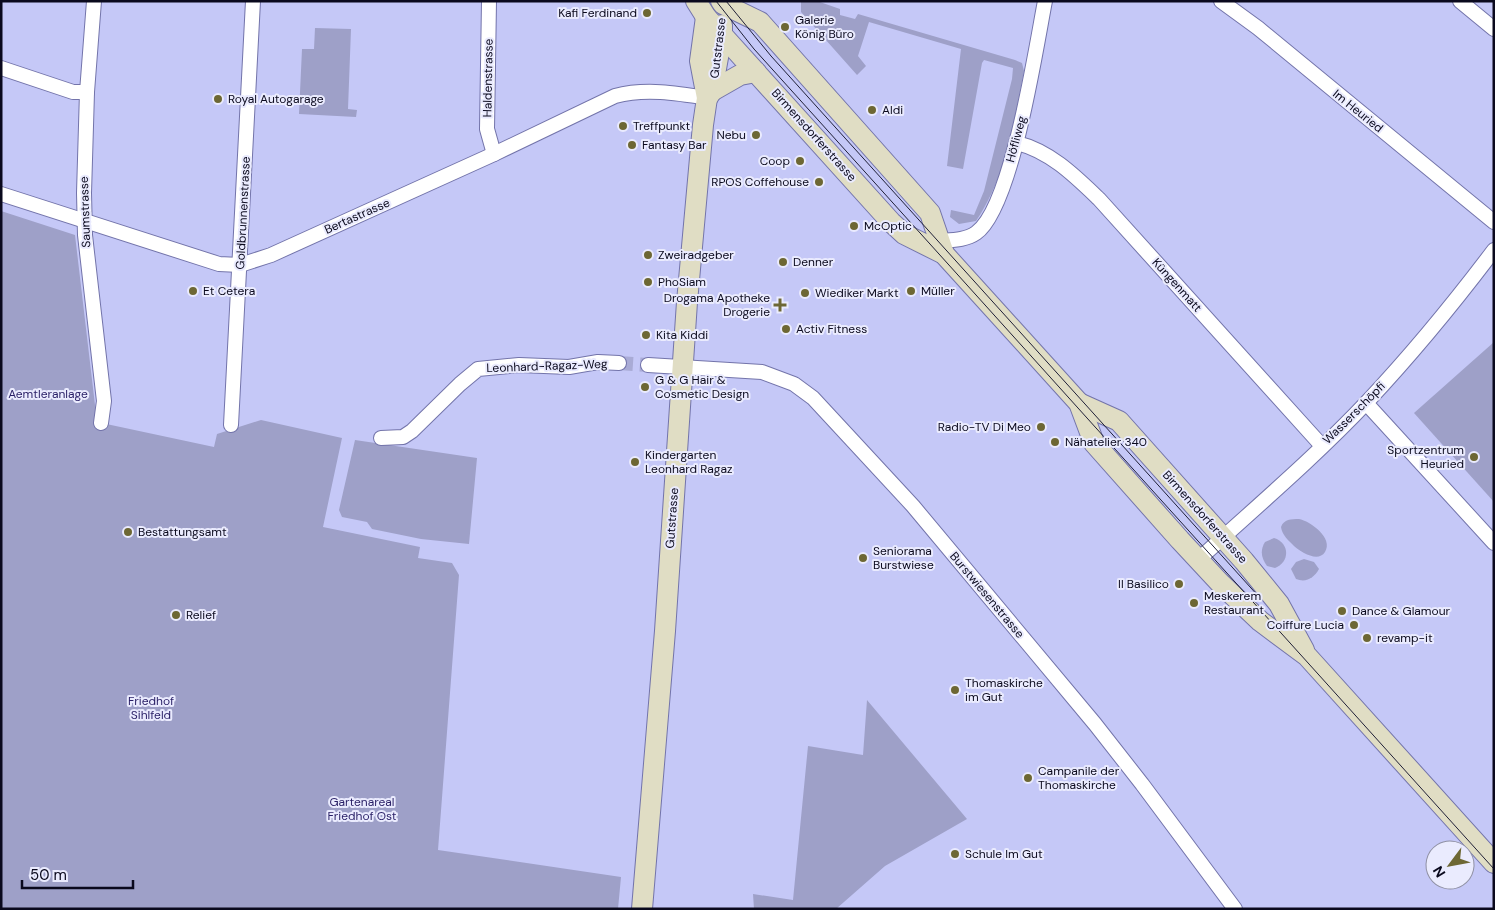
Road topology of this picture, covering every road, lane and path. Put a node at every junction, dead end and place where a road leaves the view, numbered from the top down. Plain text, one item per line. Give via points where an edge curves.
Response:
1 (94, 1) edge
2 (253, 1) edge
3 (489, 1) edge
4 (1045, 1) edge
5 (1221, 1) edge
6 (1460, 1) edge
7 (722, 2) edge
8 (701, 9) edge
9 (1494, 29) edge
10 (722, 35) junction
11 (1, 68) edge
12 (756, 72) junction
13 (86, 92) junction
14 (710, 95) junction
15 (1017, 143) junction
16 (494, 154) junction
17 (1, 194) edge
18 (84, 222) junction
19 (1494, 222) edge
20 (942, 247) junction
21 (1494, 250) edge
22 (240, 265) junction
23 (619, 364) tunnel mouth
24 (648, 365) tunnel mouth
25 (683, 367) junction
26 (1079, 403) junction
27 (1366, 403) junction
28 (101, 422) dead end
29 (231, 425) dead end
30 (381, 438) dead end
31 (1322, 446) junction
32 (1223, 538) junction
33 (1494, 543) edge
34 (1198, 560) junction
35 (1307, 656) junction
36 (1494, 864) edge
37 (642, 909) edge
38 (1235, 909) edge

1 - 13 street, Saumstrasse
2 - 22 street, Goldbrunnenstrasse
3 - 16 street, Haldenstrasse via 487,130
4 - 15 street, Höfliweg
5 - 19 street, Im Heuried
6 - 9 street
7 - 10 main road, Gutstrasse
7 - 20 main road, Birmensdorferstrasse via 760,22 930,213
8 - 10 main road, Birmensdorferstrasse
8 - 14 main road, Gutstrasse via 700,61
10 - 12 main road, Birmensdorferstrasse
10 - 14 main road, Gutstrasse
11 - 13 street via 74,92
12 - 14 main road, Gutstrasse via 740,75
12 - 20 main road, Birmensdorferstrasse via 891,222 904,234
13 - 18 street, Saumstrasse
14 - 16 street, Bertastrasse via 631,92 615,96
14 - 25 main road, Gutstrasse via 703,125
15 - 20 street, Höfliweg via 1000,196 986,222 976,233
15 - 31 street, Küngenmatt via 1033,147 1050,157 1099,199
16 - 22 street, Bertastrasse via 271,255
17 - 18 street, Bertastrasse
18 - 22 street, Bertastrasse via 218,264
18 - 28 street, Saumstrasse via 104,401
20 - 26 main road, Birmensdorferstrasse
21 - 27 street, Wasserschöpfi
22 - 29 street, Goldbrunnenstrasse
23 - 30 street, Leonhard-Ragaz-Weg via 484,367 460,384 412,431 403,437
24 - 25 street
25 - 37 main road, Gutstrasse
25 - 38 street, Burstwiesenstrasse via 762,372 794,384 813,398 913,506 1095,724
26 - 32 main road, Birmensdorferstrasse via 1119,421
26 - 34 main road, Birmensdorferstrasse via 1094,443
27 - 31 street, Wasserschöpfi
27 - 33 street
31 - 32 street, Wasserschöpfi
32 - 34 street, Wasserschöpfi
32 - 35 main road, Birmensdorferstrasse via 1279,604
34 - 35 main road, Birmensdorferstrasse via 1260,621
35 - 36 main road, Birmensdorferstrasse

